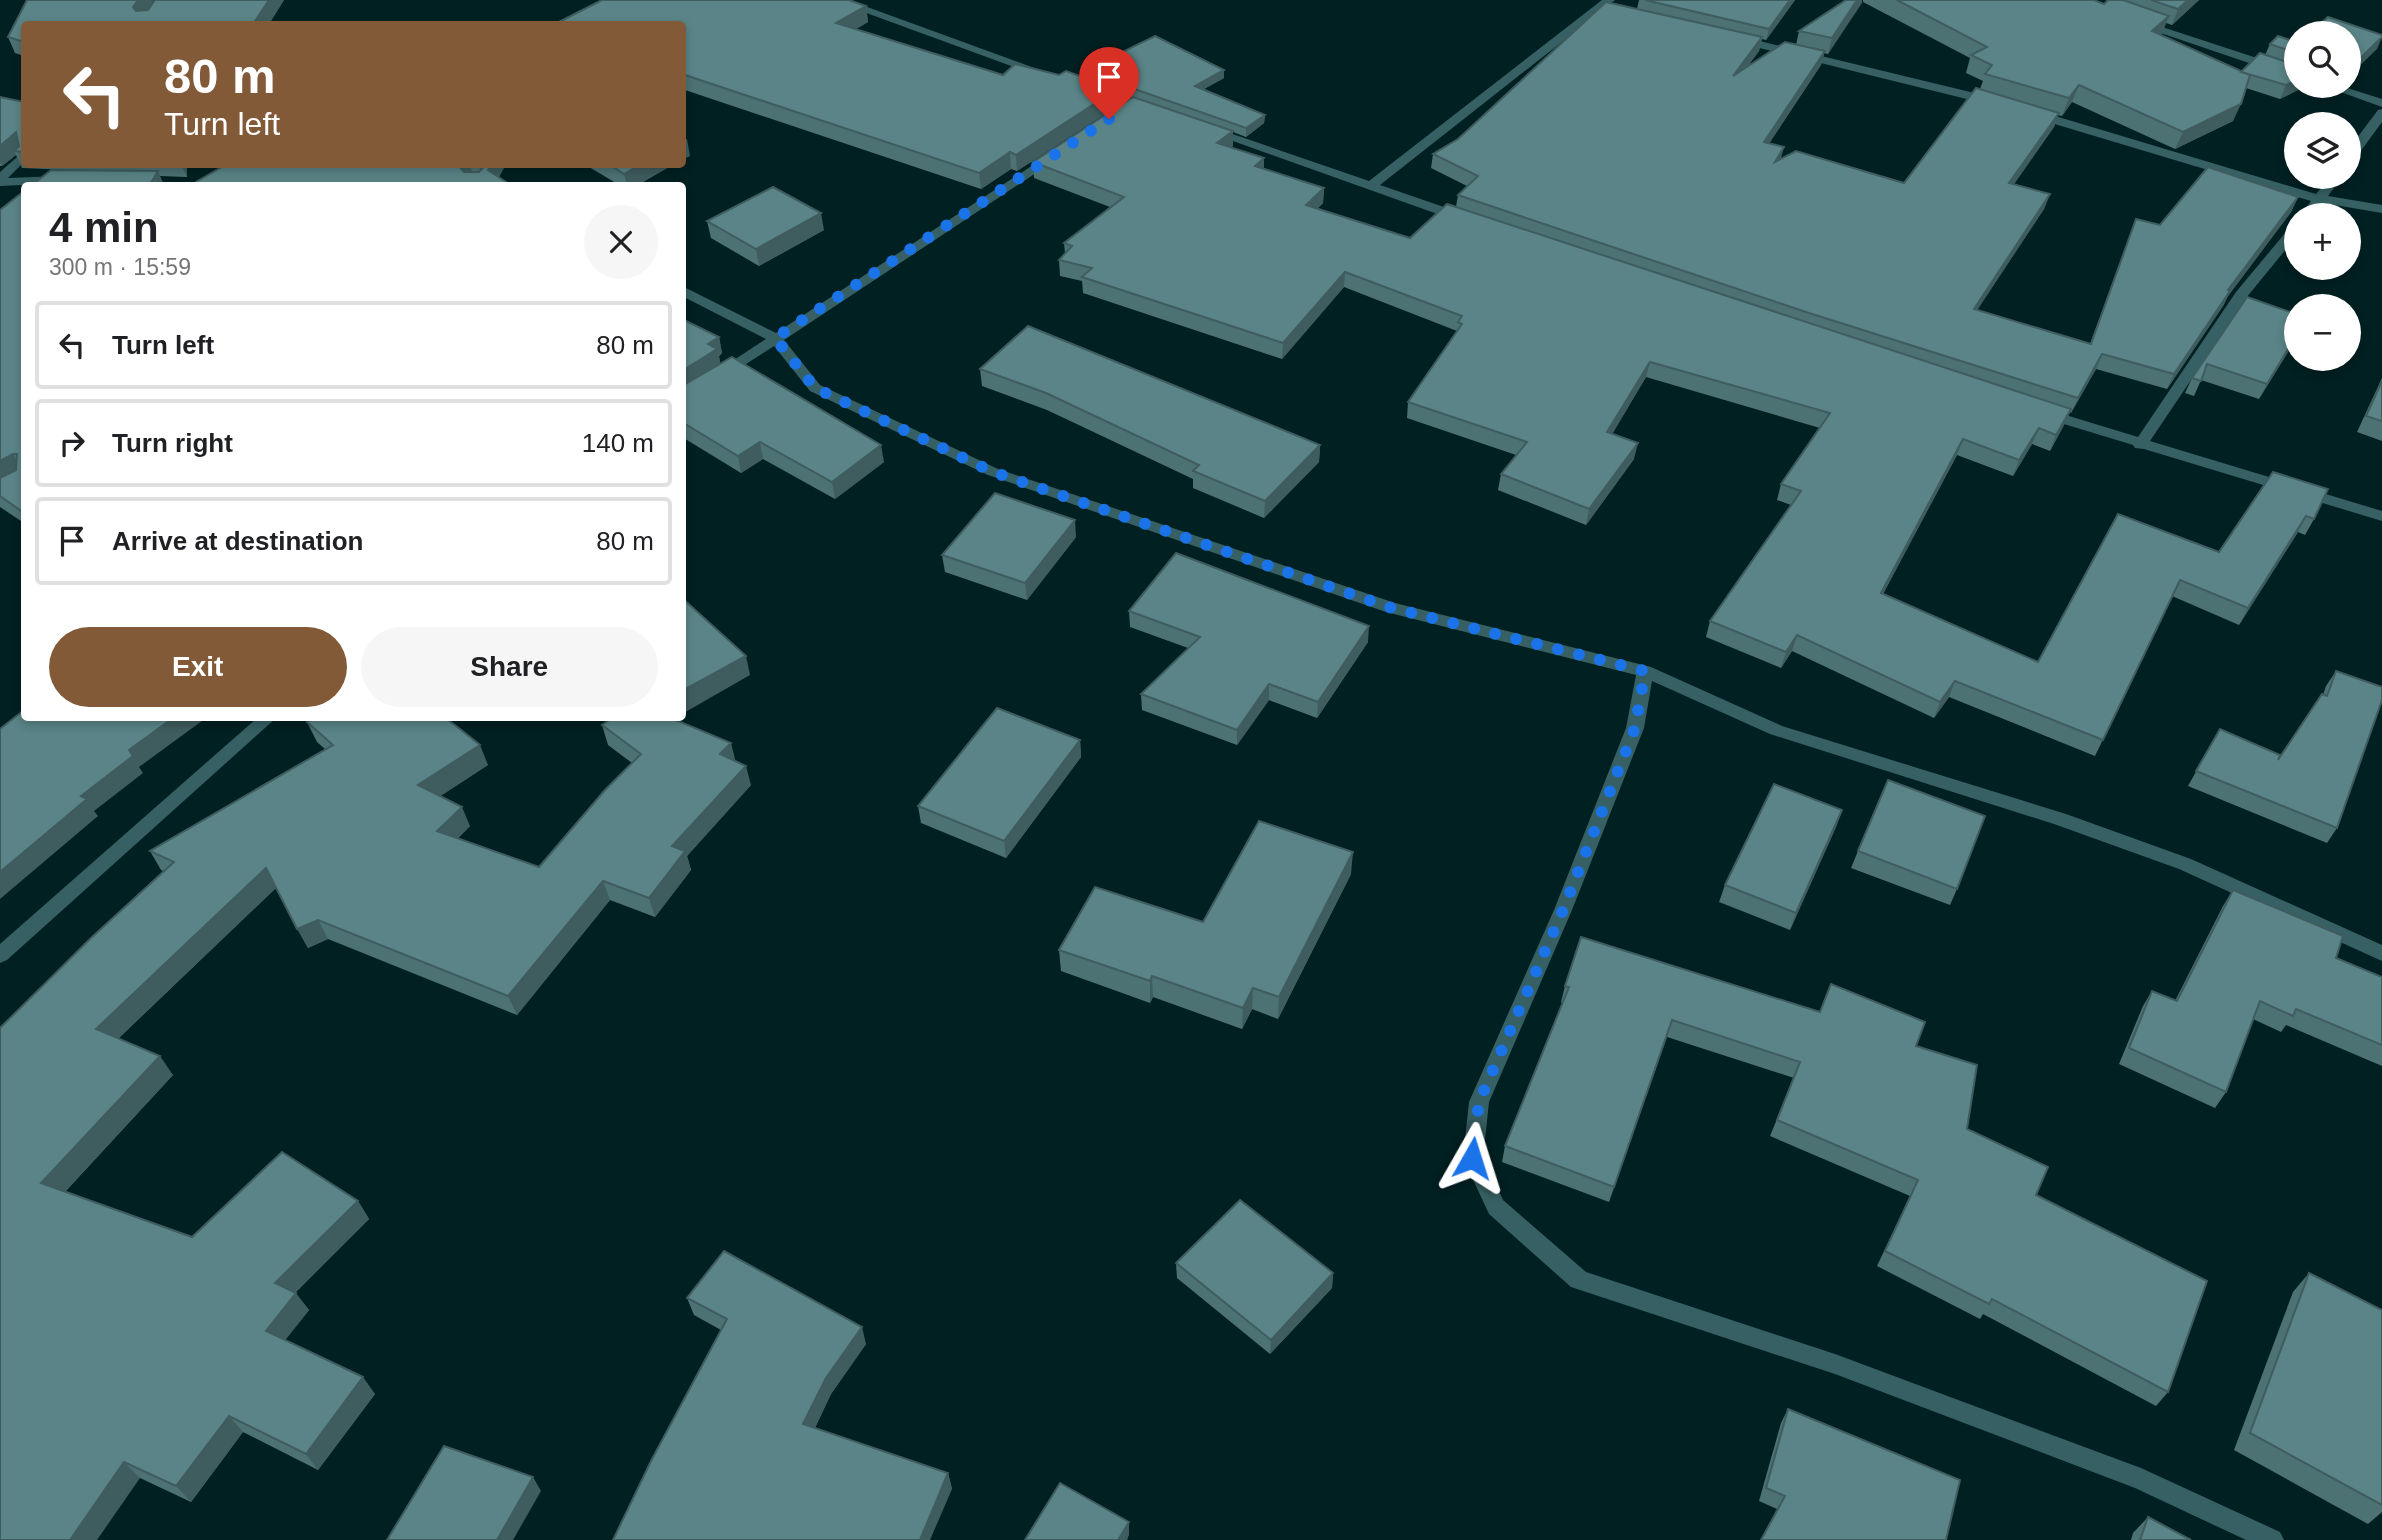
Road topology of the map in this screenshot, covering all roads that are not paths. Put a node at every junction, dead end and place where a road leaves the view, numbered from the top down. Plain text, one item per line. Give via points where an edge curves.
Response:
1 (838, 0) edge
2 (1608, 6) edge
3 (2129, 18) edge
4 (1722, 36) edge
5 (2284, 71) edge
6 (1055, 77) edge
7 (1080, 86) edge
8 (2361, 96) edge
9 (2382, 103) edge
10 (2004, 105) edge
11 (2017, 109) edge
12 (1157, 113) edge
13 (2382, 113) edge
14 (1195, 126) edge
15 (2361, 142) edge
16 (1063, 149) edge
17 (21, 158) edge
18 (0, 180) edge
19 (69, 180) edge
20 (124, 180) edge
21 (142, 182) edge
22 (1371, 186) junction
23 (2327, 189) edge
24 (2320, 199) junction
25 (2317, 203) edge
26 (2382, 209) edge
27 (1476, 223) edge
28 (2284, 243) edge
29 (686, 292) edge
30 (775, 338) junction
31 (686, 398) edge
32 (2036, 411) edge
33 (2140, 444) junction
34 (2382, 516) edge
35 (1645, 671) junction
36 (264, 721) edge
37 (2382, 953) edge
38 (0, 955) edge
39 (2273, 1540) edge

1 - 6 street
2 - 22 street
3 - 5 street
4 - 10 street
7 - 12 street via 1126,108
8 - 9 street
11 - 24 street
13 - 15 street
14 - 22 street
16 - 30 street
17 - 18 street
18 - 19 street
20 - 21 street
22 - 27 street
23 - 24 street
24 - 25 street
24 - 26 street
28 - 33 street via 2241,295
29 - 30 street
30 - 31 street
30 - 35 street via 815,388 993,472 1392,608
32 - 33 street
33 - 34 street
35 - 37 street via 1776,730 2060,818 2185,864
35 - 39 street via 1635,728 1563,910 1479,1102 1472,1158 1496,1207 1579,1280 1835,1364 2141,1479
36 - 38 street

